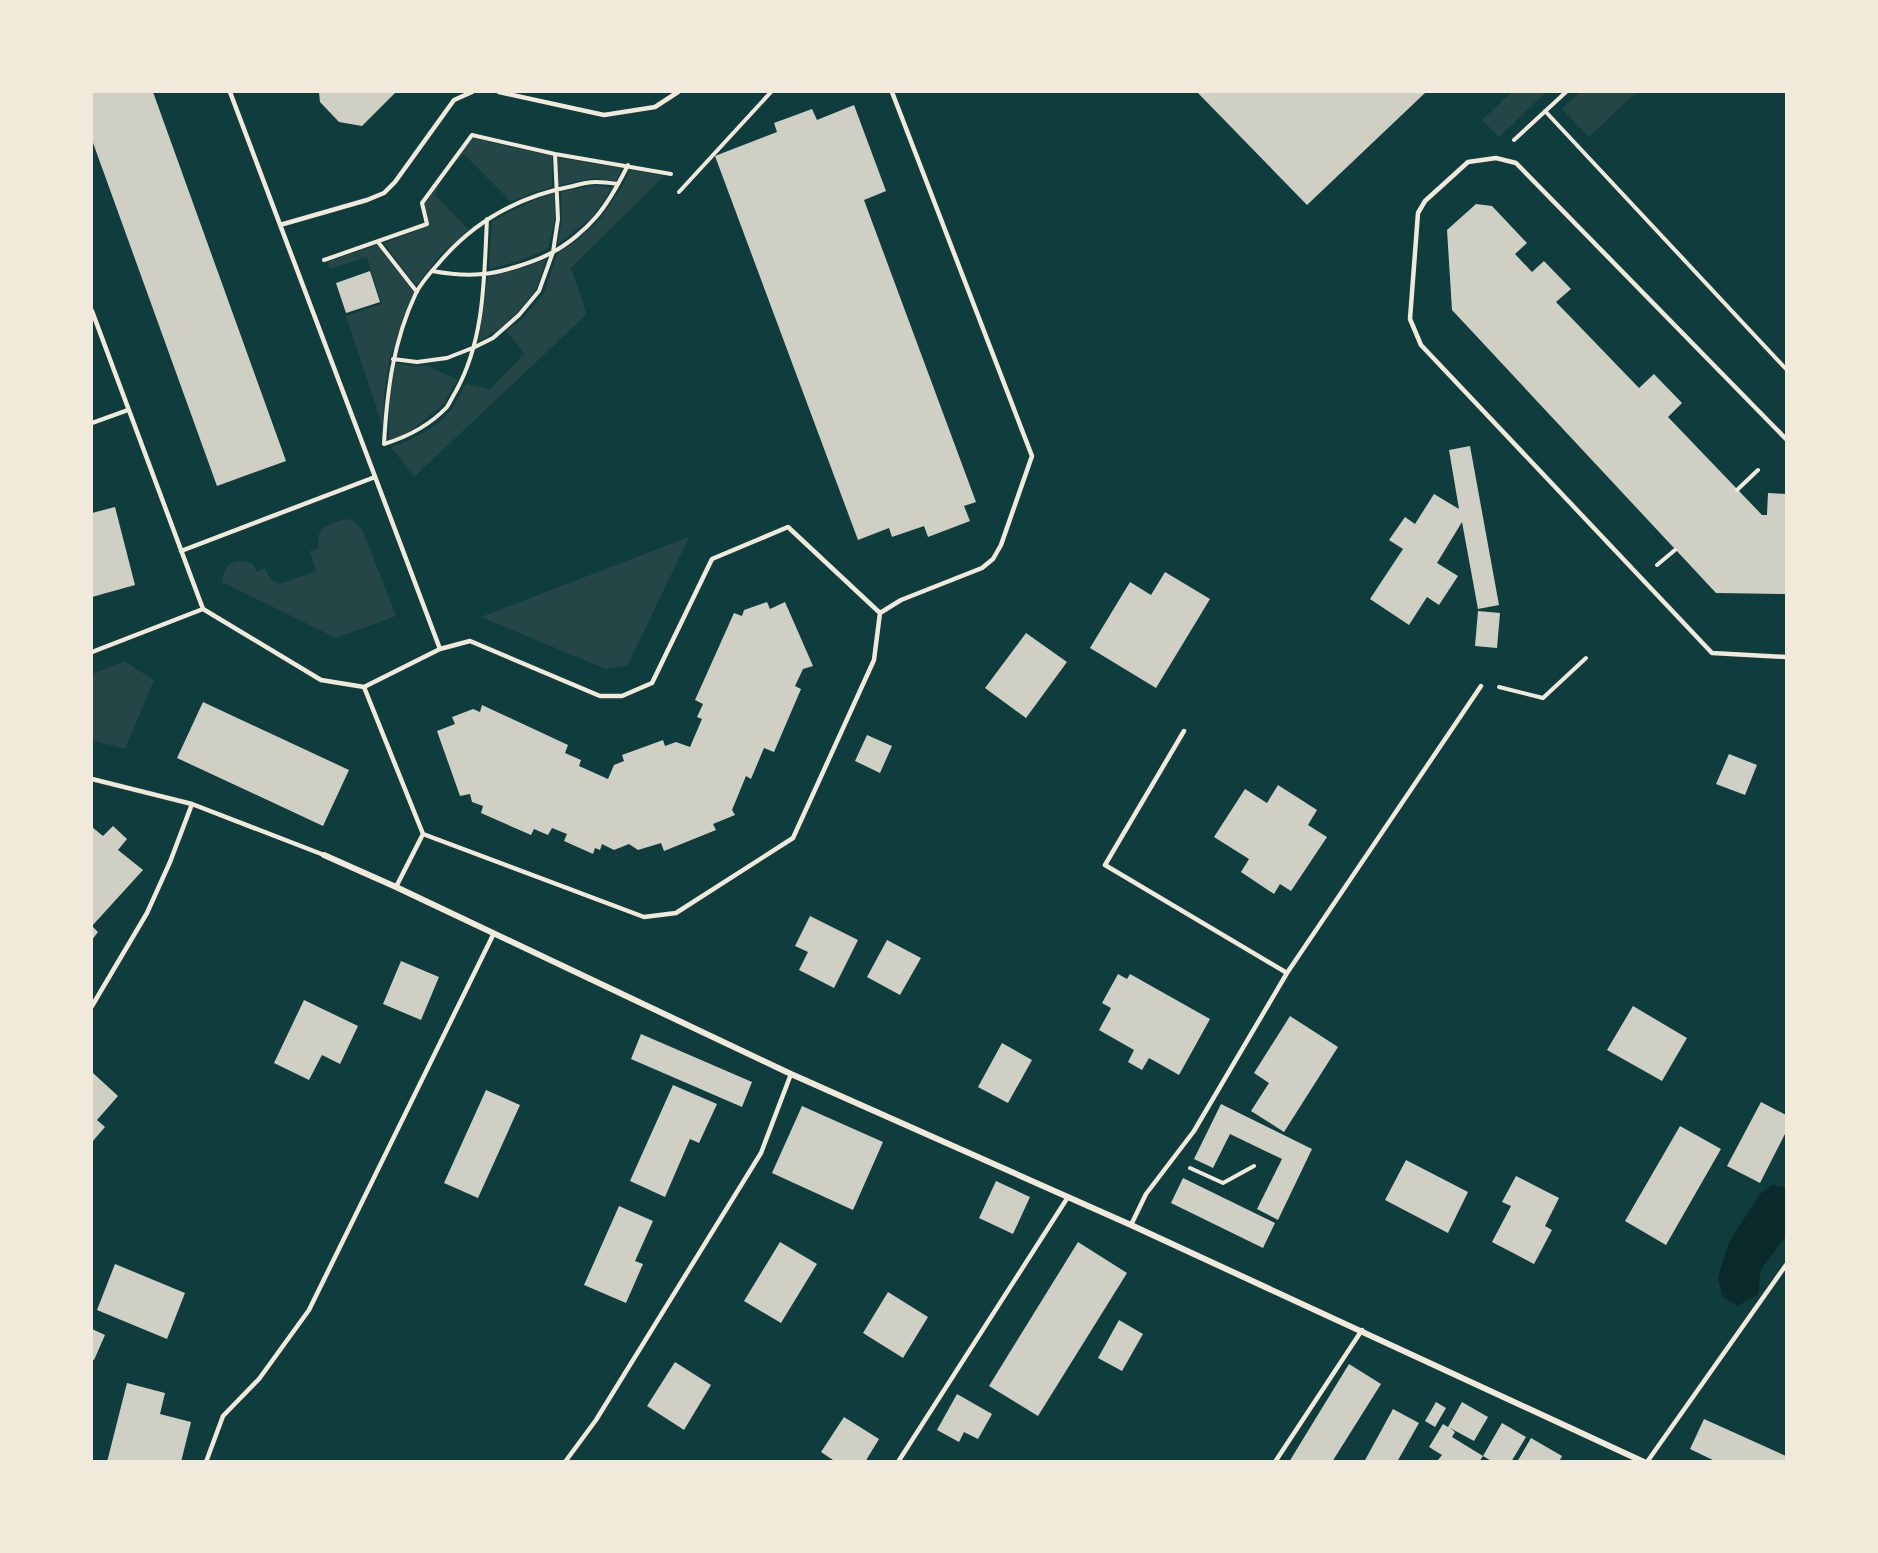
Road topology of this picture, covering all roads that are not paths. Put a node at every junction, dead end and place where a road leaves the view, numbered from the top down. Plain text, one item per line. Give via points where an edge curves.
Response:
1 (230, 92) edge
2 (472, 92) edge
3 (499, 92) edge
4 (678, 92) edge
5 (892, 92) edge
6 (280, 225) junction
7 (92, 311) edge
8 (128, 410) junction
9 (92, 423) edge
10 (1786, 438) edge
11 (375, 477) junction
12 (181, 551) junction
13 (203, 609) junction
14 (880, 613) junction
15 (440, 649) junction
16 (92, 652) edge
17 (1786, 657) edge
18 (1480, 686) road end
19 (364, 687) junction
20 (1184, 731) dead end
21 (92, 779) edge
22 (192, 804) junction
23 (423, 834) junction
24 (324, 855) joint
25 (396, 887) junction
26 (494, 933) junction
27 (1287, 973) junction
28 (92, 1006) edge
29 (791, 1074) junction
30 (1068, 1197) junction
31 (1131, 1225) junction
32 (1786, 1265) edge
33 (1362, 1330) junction
34 (206, 1461) edge
35 (565, 1461) edge
36 (898, 1461) edge
37 (1275, 1461) edge
38 (1645, 1461) edge

1 - 6 lane
2 - 6 lane via 454,100 384,193
3 - 4 lane via 604,115 655,107
5 - 14 lane via 1032,456 993,559 982,568 901,600
6 - 11 lane
7 - 8 lane
8 - 9 lane
8 - 12 lane
10 - 17 lane via 1516,163 1496,158 1468,162 1425,201 1418,213 1410,319 1421,345 1712,653
11 - 12 lane
11 - 15 lane
12 - 13 lane
13 - 16 lane
13 - 19 lane via 321,680
14 - 15 lane via 788,527 712,559 652,682 622,696 600,696 470,641
14 - 23 lane via 874,660 793,838 676,913 644,916
15 - 19 lane
18 - 27 lane
19 - 23 lane
20 - 27 lane via 1105,865
21 - 22 lane
22 - 24 lane
22 - 28 lane via 147,913
23 - 25 lane
24 - 25 street
25 - 26 street
26 - 29 street
26 - 34 lane via 309,1310 259,1378 223,1416
27 - 31 lane via 1194,1131 1146,1194
29 - 30 street
29 - 35 lane via 761,1153 596,1420
30 - 31 street
30 - 36 lane
31 - 33 street
32 - 38 lane
33 - 37 lane
33 - 38 street

